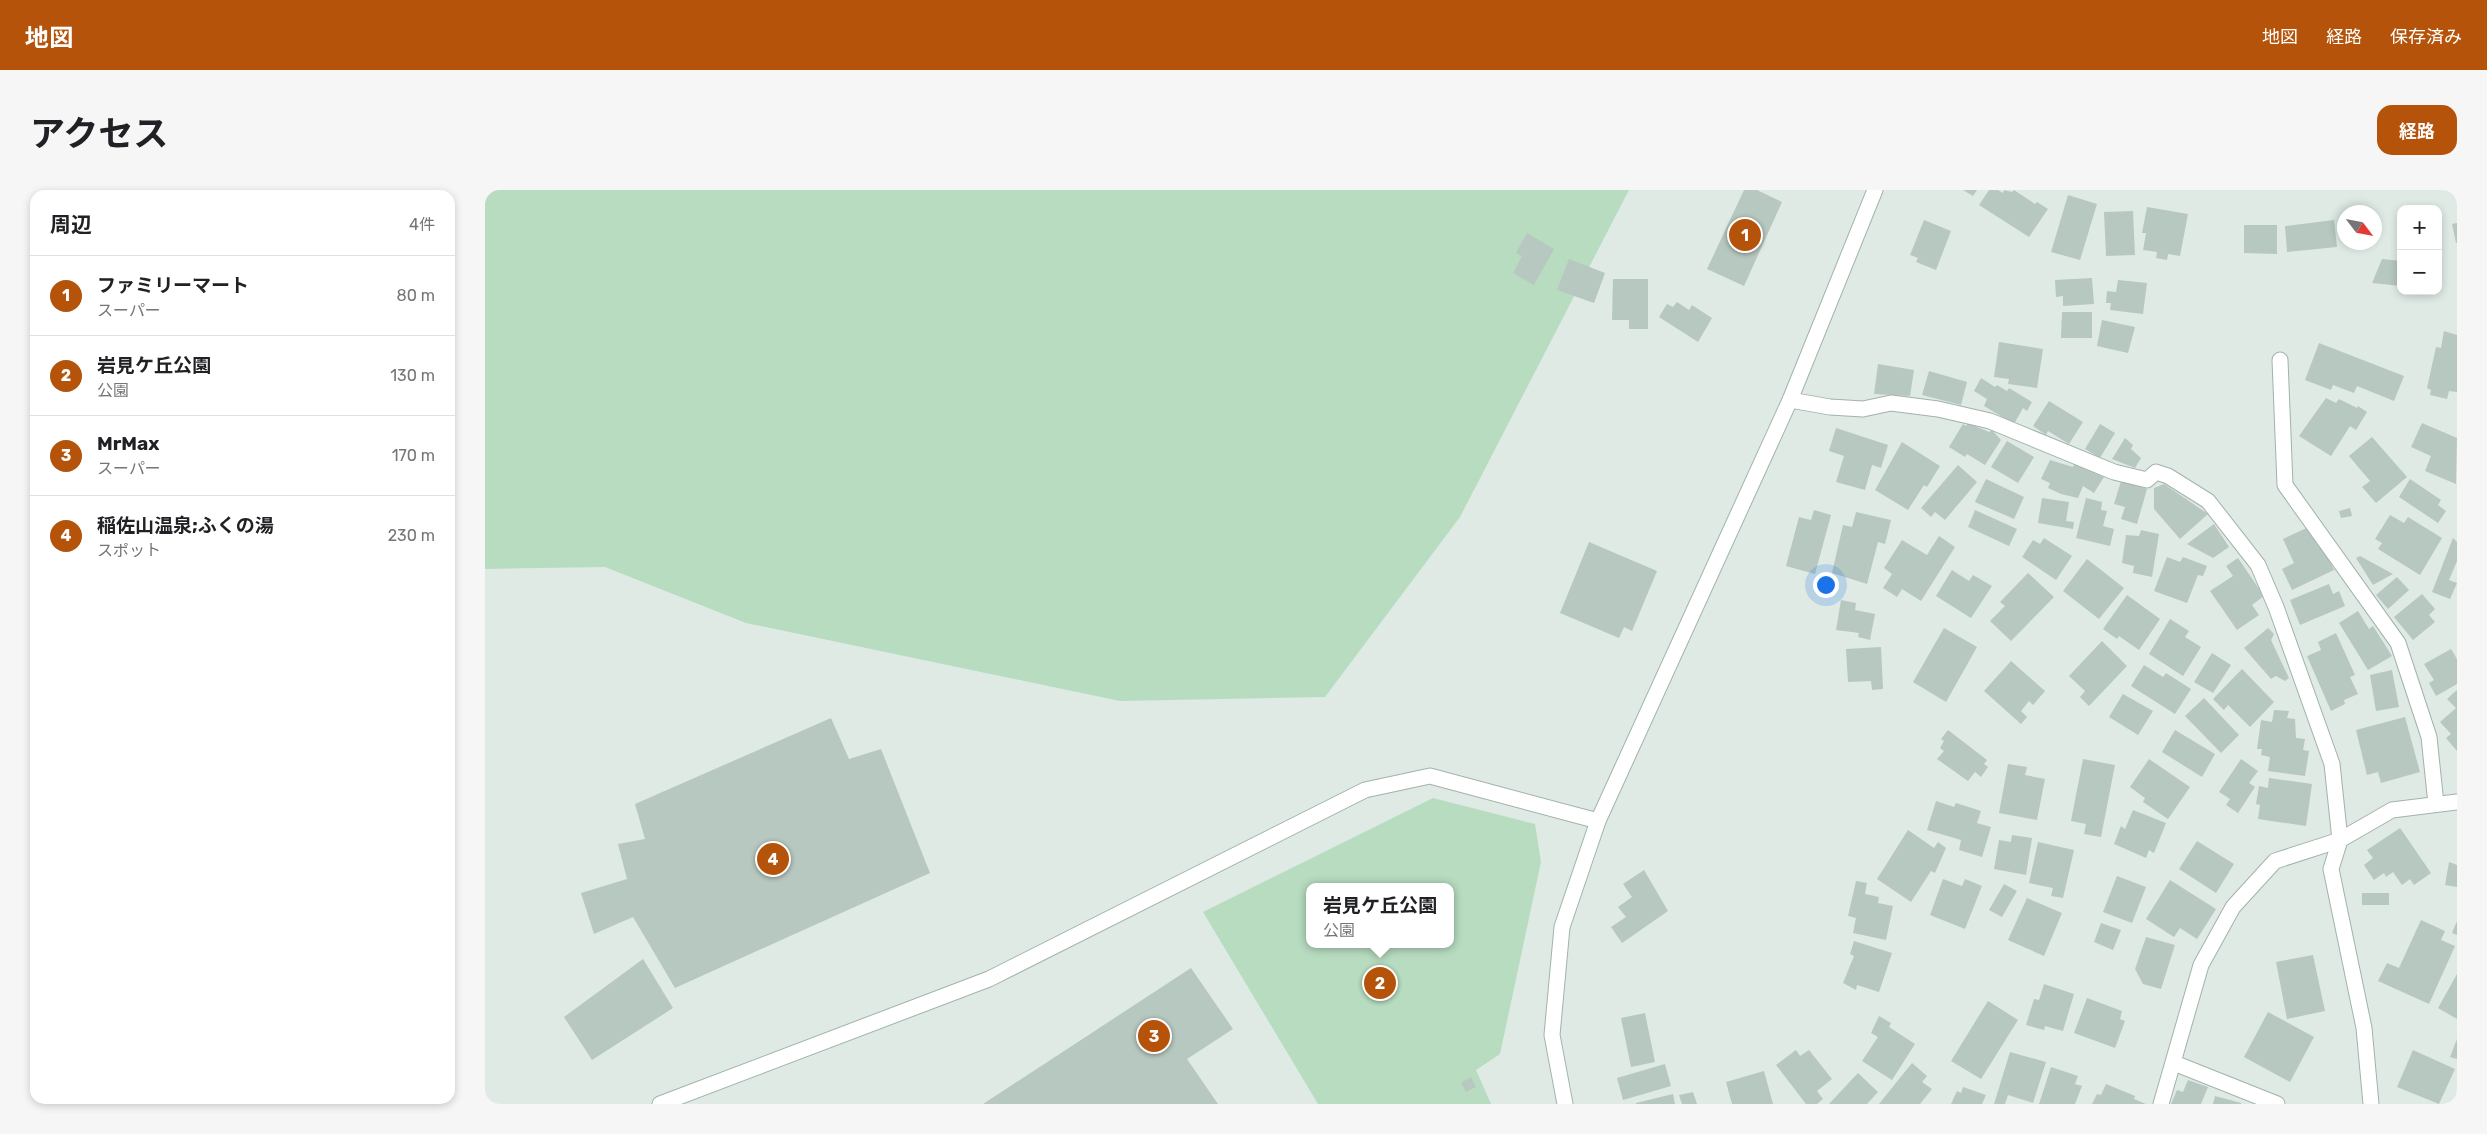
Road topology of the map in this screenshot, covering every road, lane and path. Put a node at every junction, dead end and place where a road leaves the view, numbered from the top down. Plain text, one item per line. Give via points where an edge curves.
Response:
1 (1875, 190) edge
2 (2280, 360) dead end
3 (1790, 400) junction
4 (2457, 802) edge
5 (2436, 804) junction
6 (1598, 821) junction
7 (2340, 840) junction
8 (2174, 1063) junction
9 (660, 1104) edge
10 (1565, 1104) edge
11 (2161, 1104) edge
12 (2277, 1104) edge
13 (2371, 1104) edge

1 - 3 street
2 - 5 street via 2285,485 2398,643 2429,737
3 - 6 street
3 - 7 street via 1863,409 1891,403 1990,421 2114,472 2147,480 2156,472 2168,476 2208,501 2258,565 2276,607 2332,764
4 - 5 street
5 - 7 street via 2392,810
6 - 9 street via 1430,776 1365,790 989,980
6 - 10 street via 1562,927 1552,1035
7 - 8 street via 2275,861 2233,907 2201,965
7 - 13 street via 2331,869 2364,1028
8 - 11 street
8 - 12 street

